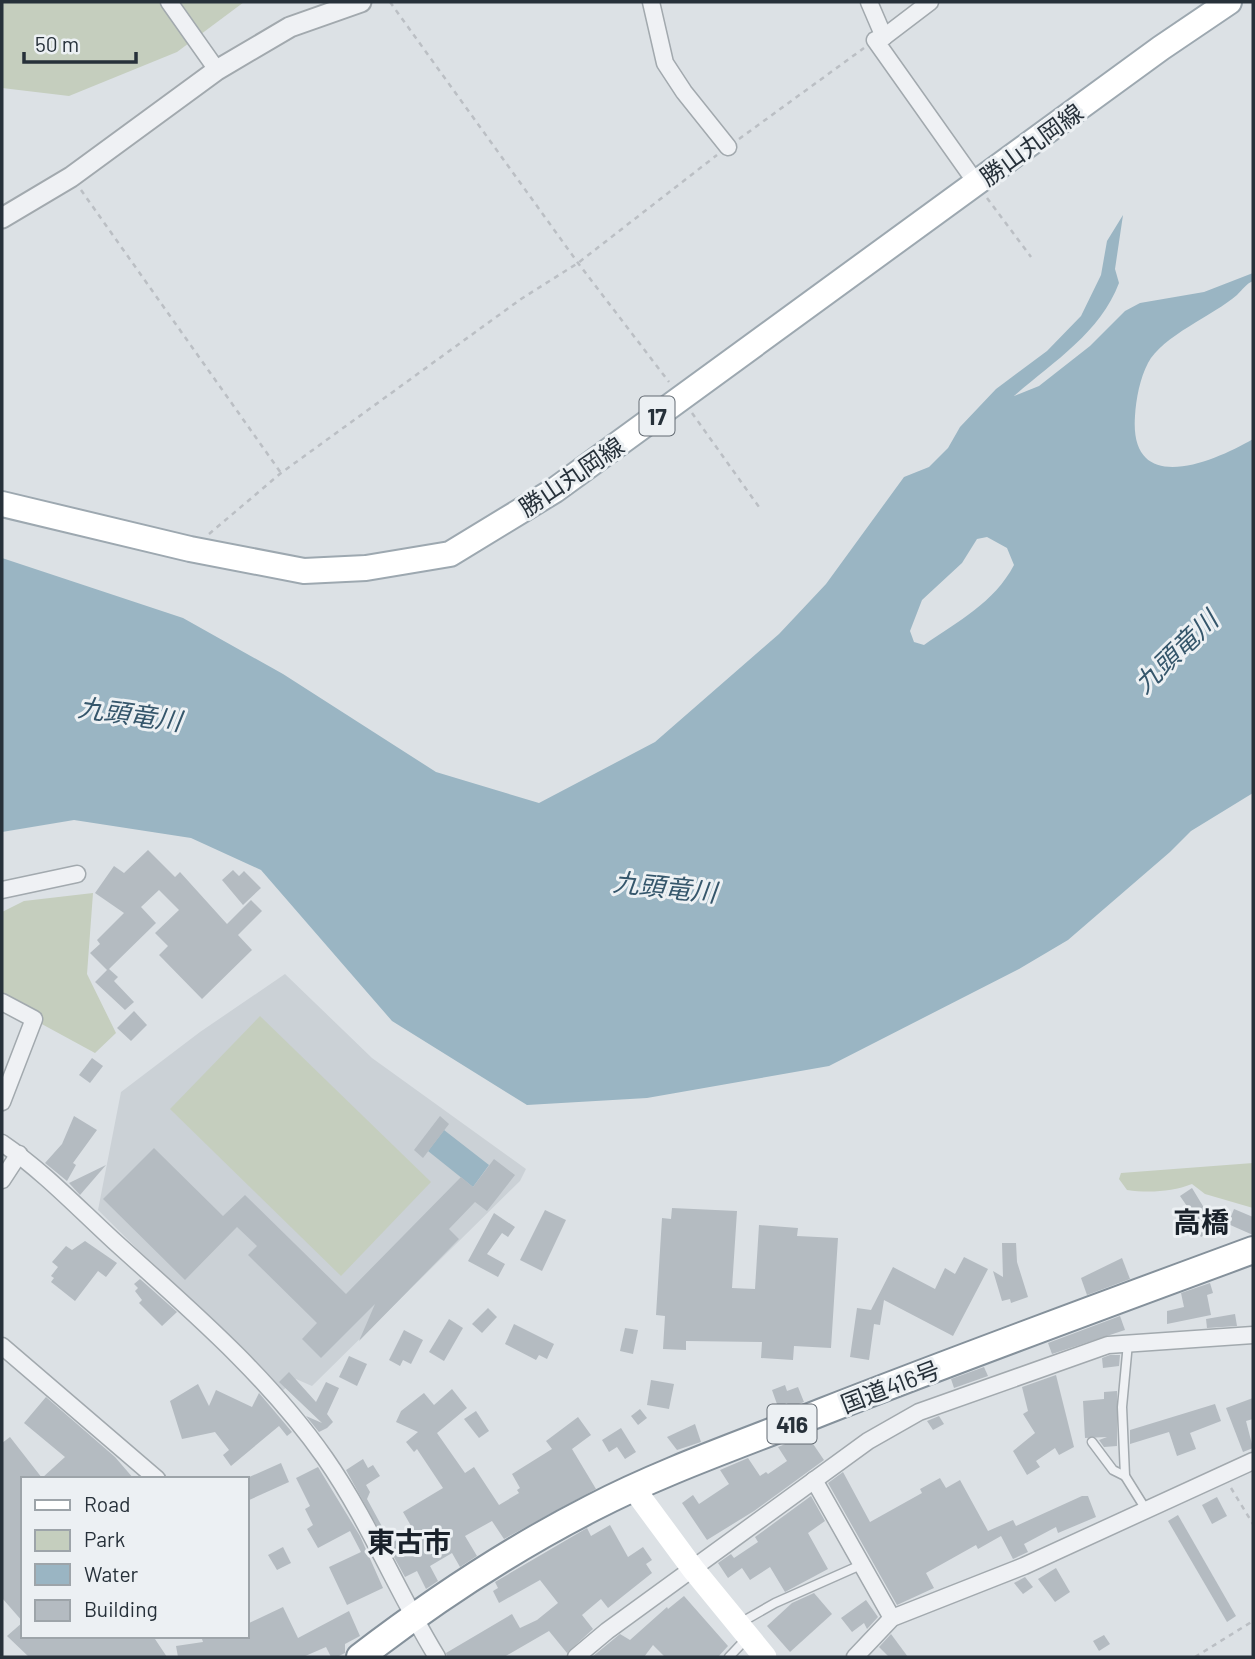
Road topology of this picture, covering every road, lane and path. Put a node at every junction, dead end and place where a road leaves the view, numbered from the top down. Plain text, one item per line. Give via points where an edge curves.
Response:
1 (169, 2) edge
2 (361, 2) edge
3 (390, 2) edge
4 (651, 2) edge
5 (869, 2) edge
6 (930, 2) edge
7 (1229, 2) edge
8 (880, 38) junction
9 (217, 70) junction
10 (729, 146) junction
11 (71, 177) junction
12 (977, 184) junction
13 (2, 218) edge
14 (1031, 257) dead end
15 (578, 263) junction
16 (682, 398) junction
17 (281, 473) junction
18 (2, 504) edge
19 (759, 507) dead end
20 (190, 549) junction
21 (78, 874) dead end
22 (2, 890) edge
23 (2, 1002) edge
24 (2, 1102) edge
25 (2, 1143) edge
26 (19, 1154) junction
27 (2, 1180) edge
28 (1253, 1250) edge
29 (1253, 1335) edge
30 (1128, 1343) junction
31 (2, 1346) edge
32 (1092, 1442) dead end
33 (1253, 1461) edge
34 (1222, 1474) junction
35 (1125, 1476) junction
36 (155, 1477) edge
37 (814, 1480) junction
38 (634, 1489) junction
39 (1145, 1508) junction
40 (1253, 1524) edge
41 (863, 1564) junction
42 (692, 1569) junction
43 (412, 1617) junction
44 (892, 1618) junction
45 (1253, 1622) edge
46 (743, 1630) junction
47 (360, 1657) edge
48 (438, 1657) edge
49 (576, 1657) edge
50 (729, 1657) edge
51 (765, 1657) edge
52 (855, 1657) edge
53 (1195, 1657) edge

1 - 9 street
2 - 9 street via 290,27
3 - 15 path
4 - 10 street via 665,63
5 - 8 street
6 - 8 street
7 - 12 main road, 勝山丸岡線 / 17
8 - 10 path
8 - 12 street
9 - 11 street
10 - 15 path
11 - 13 street
11 - 17 path
12 - 14 path
12 - 16 main road, 勝山丸岡線 / 17
15 - 16 path
15 - 17 path via 521,299
16 - 19 path
16 - 20 main road, 勝山丸岡線 / 17 via 555,490 450,554 366,568 304,571
17 - 20 path
18 - 20 main road, 勝山丸岡線 / 17
21 - 22 street
23 - 24 street via 34,1019
25 - 26 street
26 - 27 street
26 - 43 street via 225,1344 302,1427 362,1518
28 - 38 highway, 国道416号 / 416 via 884,1388
29 - 30 street
30 - 35 lane via 1122,1408
30 - 37 street via 919,1412
31 - 36 street
32 - 35 lane via 1113,1470
33 - 34 street
34 - 39 street
34 - 40 path
35 - 39 lane
37 - 41 street
37 - 42 street
38 - 42 main road
38 - 43 highway, 国道416号 / 416 via 534,1541
39 - 44 street via 1024,1566
41 - 44 street
41 - 46 lane via 775,1603
42 - 46 main road
42 - 49 street
43 - 47 highway, 国道416号 / 416
43 - 48 street
44 - 52 street
45 - 53 path
46 - 50 lane
46 - 51 main road

